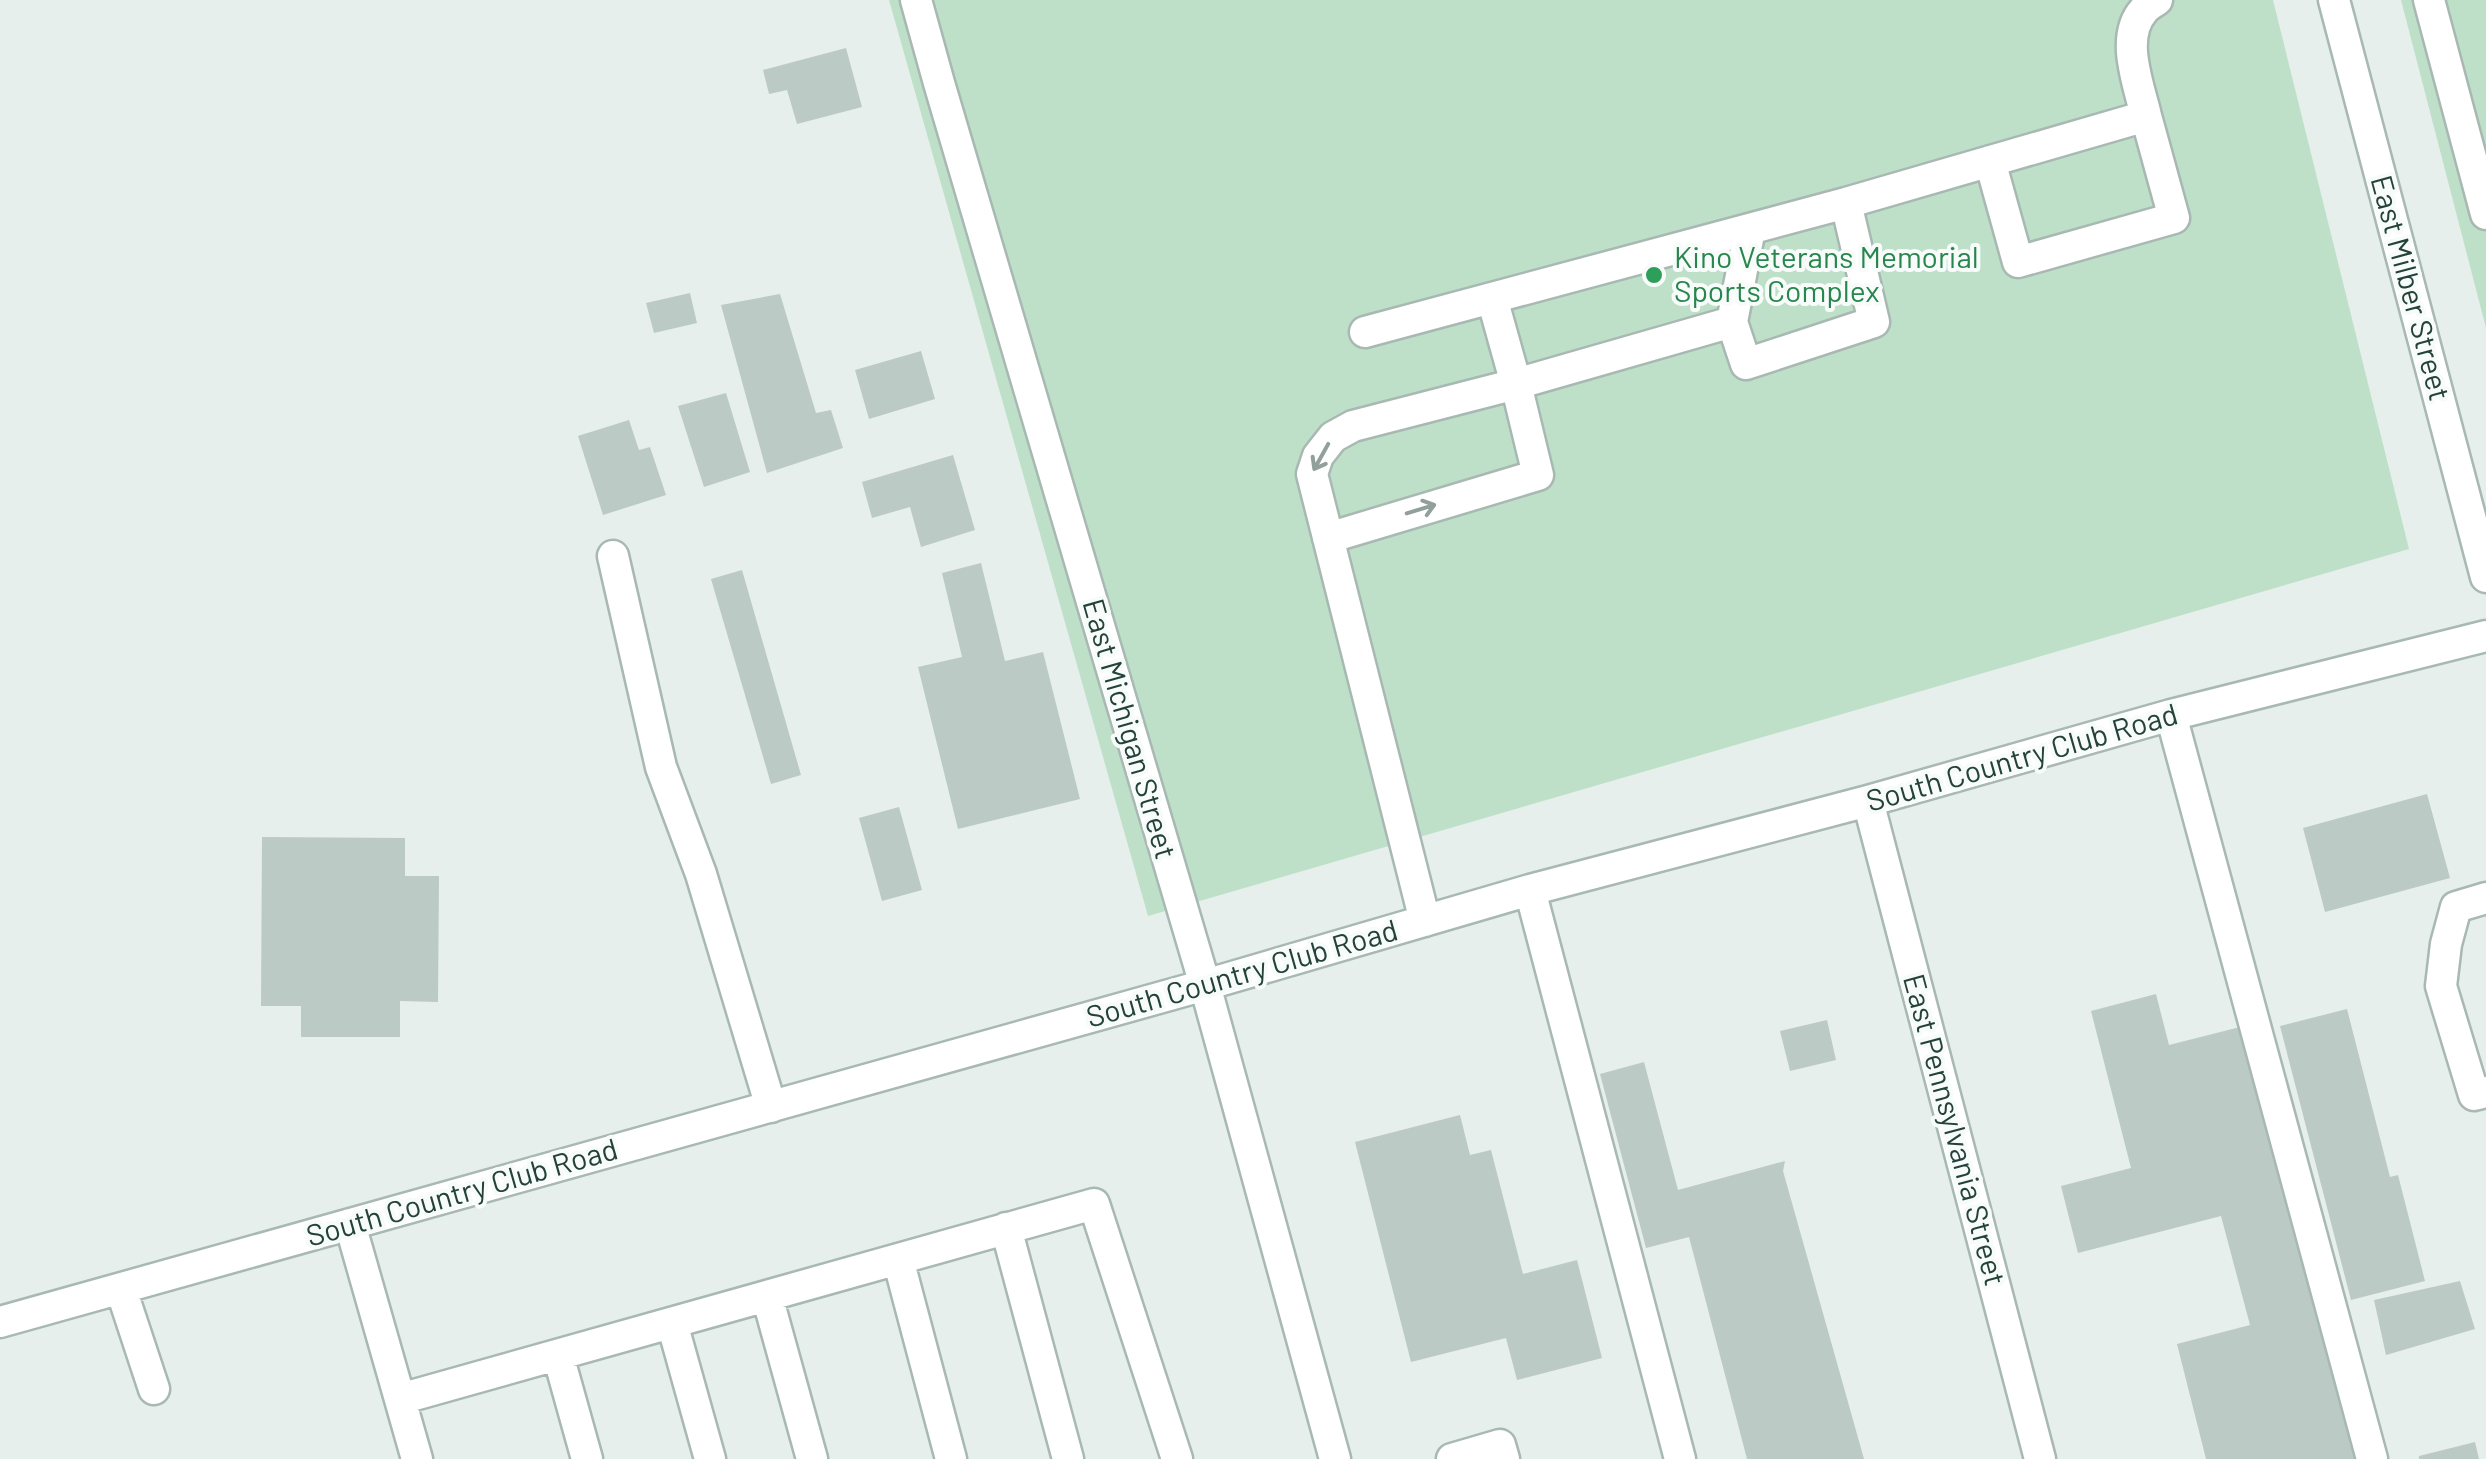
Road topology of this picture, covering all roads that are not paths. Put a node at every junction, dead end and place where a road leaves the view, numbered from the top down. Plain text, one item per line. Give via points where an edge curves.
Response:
1 (916, 0) edge
2 (2157, 0) edge
3 (2334, 0) edge
4 (2429, 0) edge
5 (2146, 116) junction
6 (1990, 161) junction
7 (1846, 203) junction
8 (2486, 214) edge
9 (1750, 229) junction
10 (1492, 298) junction
11 (1732, 322) junction
12 (1365, 332) dead end
13 (1516, 384) junction
14 (1328, 538) junction
15 (613, 556) dead end
16 (2486, 577) edge
17 (2486, 636) edge
18 (2172, 715) junction
19 (1868, 801) junction
20 (1530, 890) junction
21 (2486, 898) edge
22 (1425, 920) junction
23 (1205, 985) junction
24 (2486, 1092) edge
25 (770, 1108) junction
26 (350, 1224) junction
27 (1006, 1228) junction
28 (898, 1259) junction
29 (121, 1289) junction
30 (767, 1296) junction
31 (0, 1322) edge
32 (672, 1322) junction
33 (558, 1355) junction
34 (154, 1388) dead end
35 (400, 1399) junction
36 (417, 1459) edge
37 (588, 1459) edge
38 (710, 1459) edge
39 (812, 1459) edge
40 (951, 1459) edge
41 (1068, 1459) edge
42 (1177, 1459) edge
43 (1335, 1459) edge
44 (1452, 1459) edge
45 (1504, 1459) edge
46 (1680, 1459) edge
47 (2040, 1459) edge
48 (2372, 1459) edge

1 - 23 street, East Michigan Street
2 - 5 street via 2143,10 2133,32
3 - 16 street, East Milber Street
4 - 8 street
5 - 6 street
5 - 6 street via 2174,218 2018,262
6 - 7 street
7 - 9 street
7 - 11 street via 1874,322 1746,364
9 - 10 street
9 - 11 street
10 - 12 street
10 - 13 street
11 - 13 street
13 -> 14 street via 1352,426 1333,437 1312,474
14 -> 13 street via 1538,474
14 - 22 street
15 - 25 street via 661,767 701,874
17 - 18 street, South Country Club Road
18 - 19 street, South Country Club Road
18 - 48 street
19 - 20 street, South Country Club Road
19 - 47 street, East Pennsylvania Street
20 - 22 street, South Country Club Road
20 - 46 street
21 - 24 street via 2456,907 2441,986 2474,1095
22 - 23 street, South Country Club Road
23 - 25 street, South Country Club Road
23 - 43 street, East Michigan Street
25 - 26 street, South Country Club Road
26 - 29 street, South Country Club Road
26 - 35 street
27 - 28 street
27 - 41 street
27 - 42 street via 1094,1204
28 - 30 street
28 - 40 street
29 - 31 street, South Country Club Road
29 - 34 street
30 - 32 street
30 - 39 street
32 - 33 street
32 - 38 street
33 - 35 street
33 - 37 street
35 - 36 street
44 - 45 street via 1500,1445

